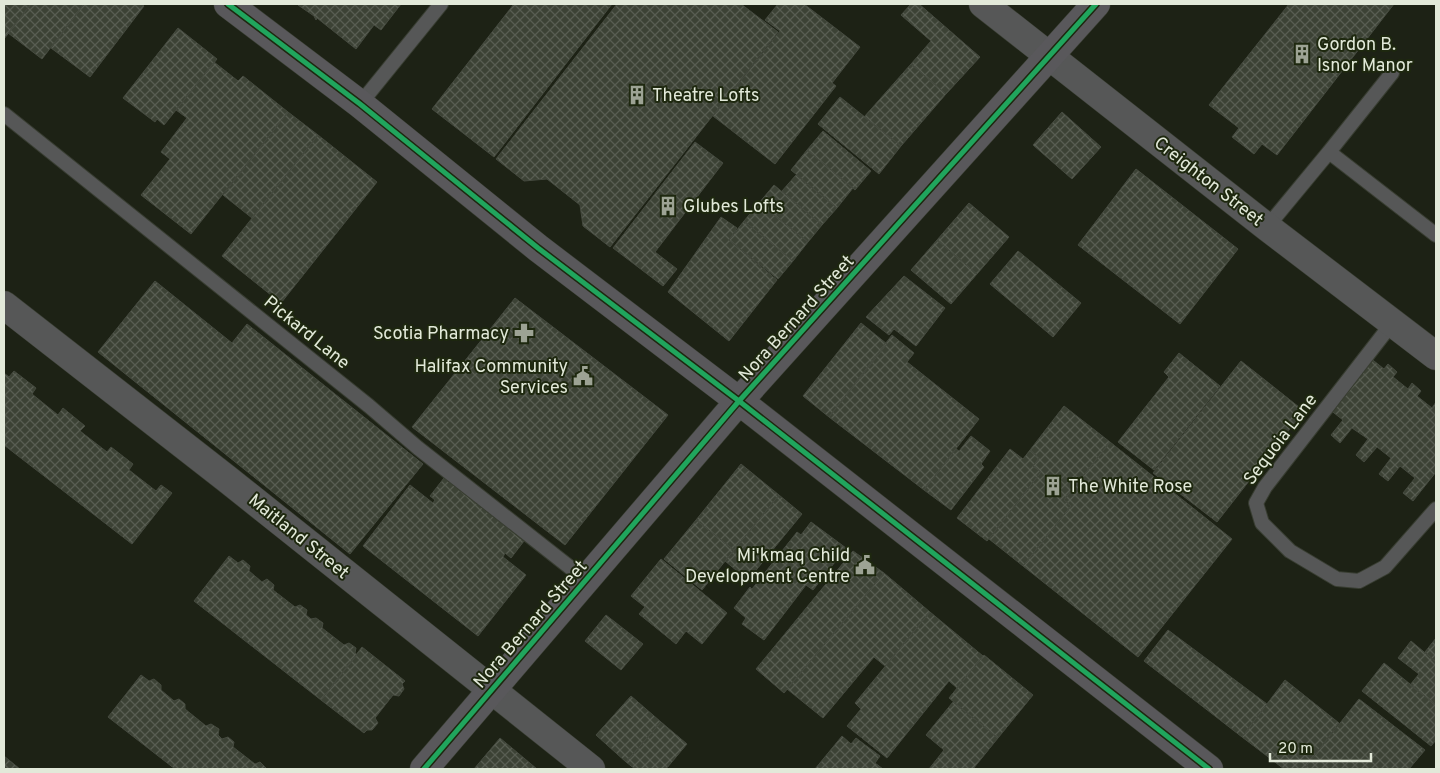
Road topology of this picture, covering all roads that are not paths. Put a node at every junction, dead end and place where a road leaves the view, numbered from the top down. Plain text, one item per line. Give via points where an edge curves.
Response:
1 (228, 4) edge
2 (441, 4) edge
3 (983, 4) edge
4 (1096, 4) edge
5 (1049, 55) junction
6 (1392, 73) dead end
7 (360, 104) junction
8 (4, 114) edge
9 (1330, 152) junction
10 (1267, 227) junction
11 (1436, 235) edge
12 (4, 305) edge
13 (1393, 322) junction
14 (1436, 356) edge
15 (739, 401) junction
16 (1436, 508) edge
17 (586, 580) junction
18 (492, 690) junction
19 (424, 769) edge
20 (591, 769) edge
21 (1209, 769) edge

1 - 7 main road
2 - 7 lane
3 - 5 street, Creighton Street
4 - 5 main road, Nora Bernard Street
5 - 10 street, Creighton Street
5 - 15 main road, Nora Bernard Street
6 - 9 lane
7 - 15 main road via 538,248
8 - 17 lane, Pickard Lane
9 - 10 lane
9 - 11 lane
10 - 13 street, Creighton Street
12 - 18 street, Maitland Street
13 - 14 street, Creighton Street
13 - 16 lane, Sequoia Lane via 1256,503 1262,523 1290,552 1336,579 1359,581 1385,567
15 - 17 main road, Nora Bernard Street
15 - 21 main road
17 - 18 main road, Nora Bernard Street
18 - 19 main road, Nora Bernard Street
18 - 20 street, Maitland Street

